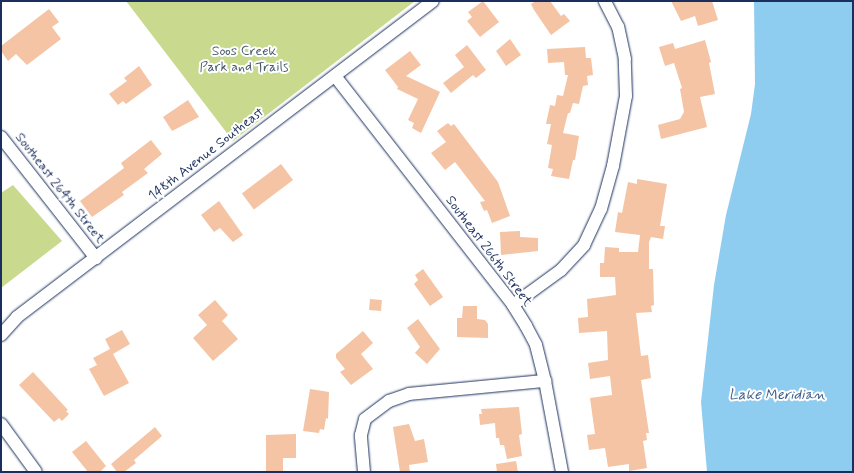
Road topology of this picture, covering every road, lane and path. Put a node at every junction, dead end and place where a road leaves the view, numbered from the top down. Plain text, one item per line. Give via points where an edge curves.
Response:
1 (433, 1) edge
2 (605, 1) edge
3 (335, 76) junction
4 (1, 137) edge
5 (96, 258) junction
6 (513, 305) junction
7 (1, 335) edge
8 (545, 381) junction
9 (1, 424) edge
10 (36, 472) edge
11 (364, 472) edge
12 (562, 472) edge

1 - 3 street, 148th Avenue Southeast
2 - 6 street via 618,27 625,59 626,96 613,166 601,209 584,245 561,270
3 - 5 street, 148th Avenue Southeast
3 - 6 street, Southeast 266th Street
4 - 5 street, Southeast 264th Street
5 - 7 street, 148th Avenue Southeast via 17,318
6 - 8 street, Southeast 266th Street via 536,345
8 - 11 street via 409,394 389,401 365,419 361,435
8 - 12 street, Southeast 266th Street
9 - 10 street

